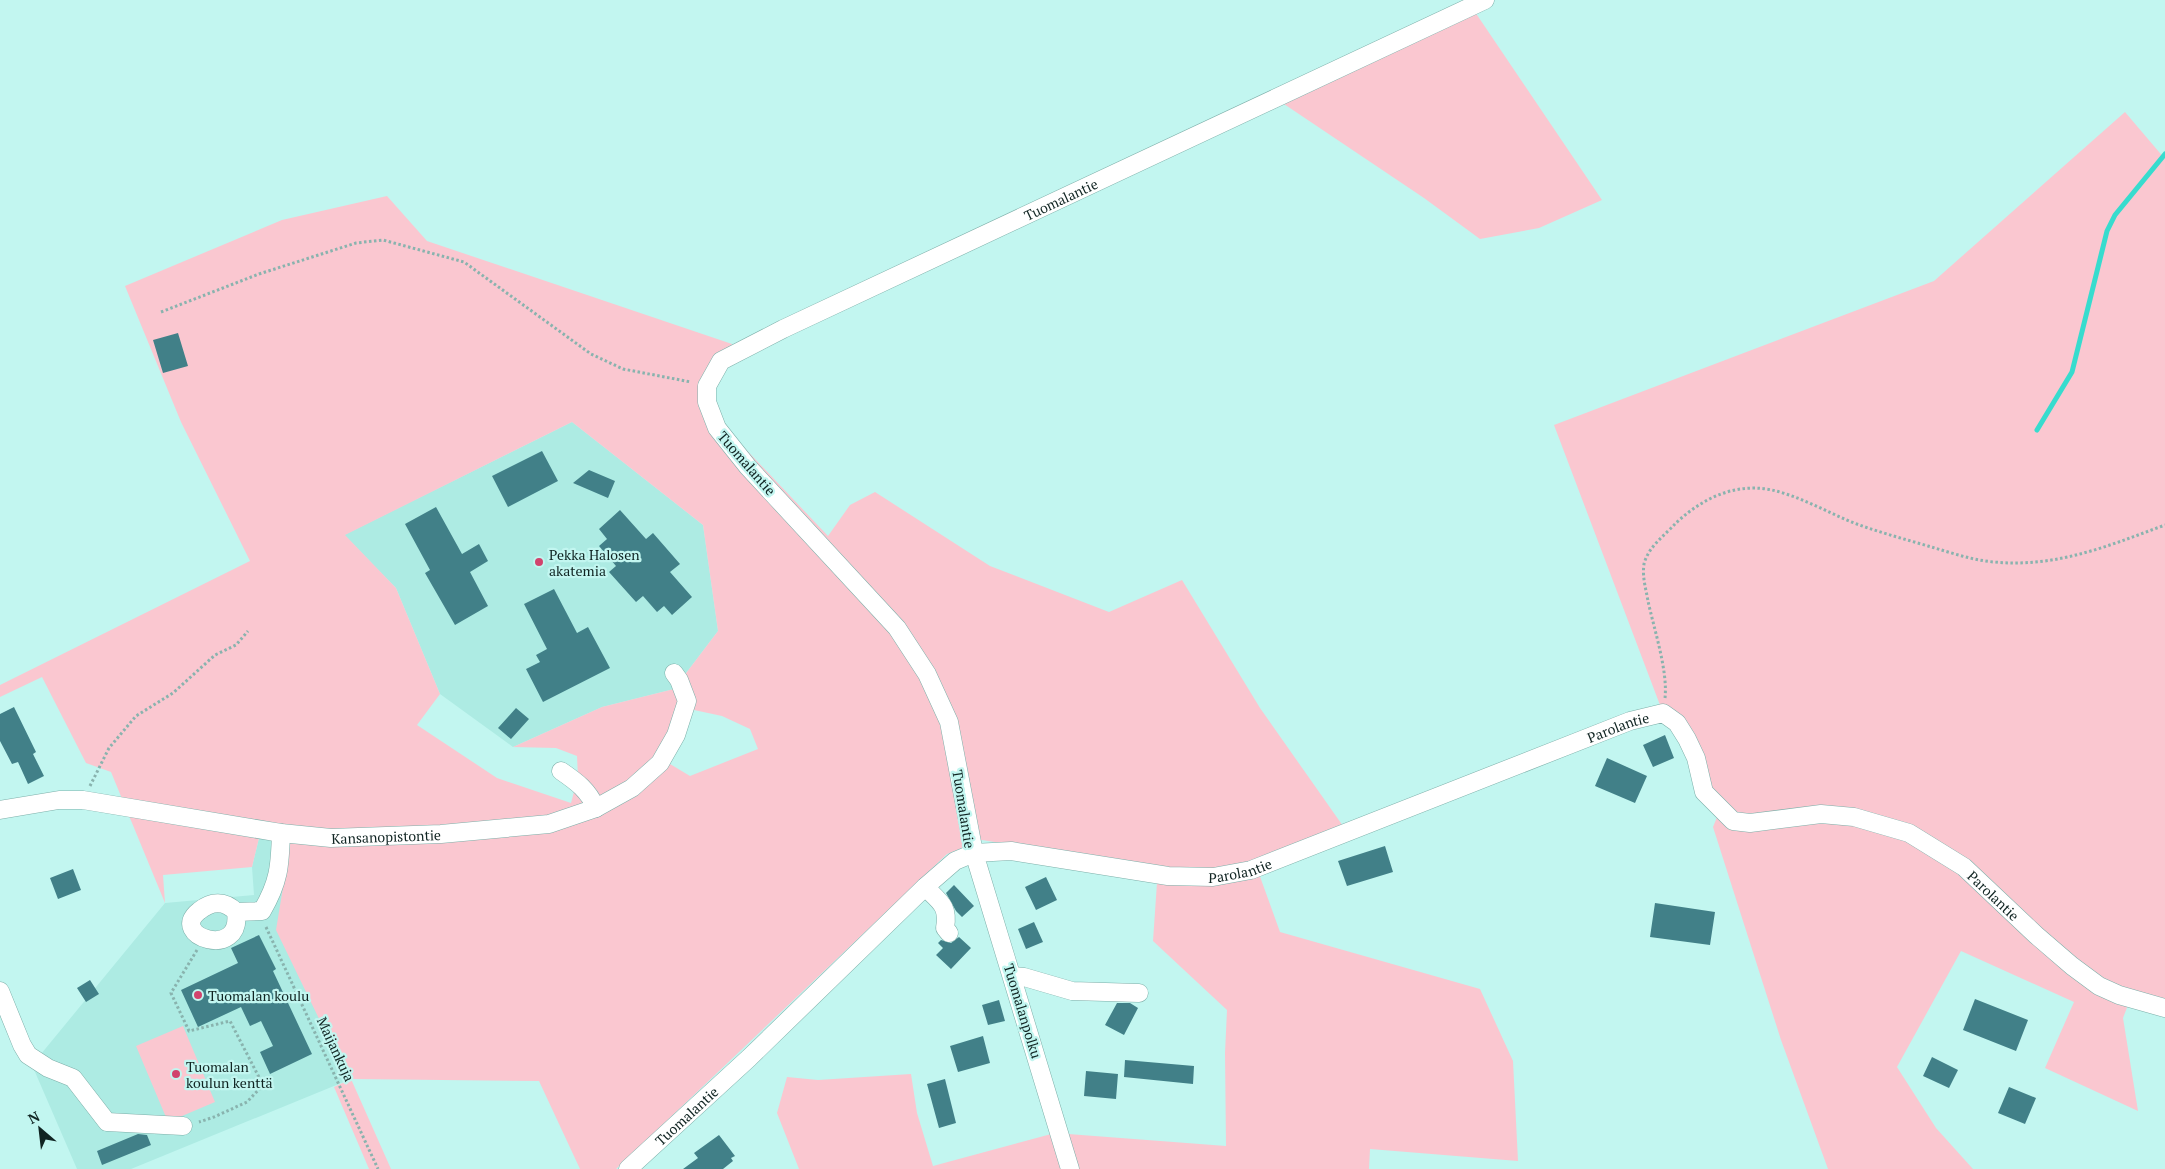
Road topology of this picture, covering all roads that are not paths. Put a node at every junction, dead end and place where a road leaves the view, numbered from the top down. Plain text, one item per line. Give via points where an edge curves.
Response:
1 (1485, 0) edge
2 (674, 673) dead end
3 (561, 771) dead end
4 (596, 808) junction
5 (0, 810) edge
6 (281, 833) junction
7 (974, 853) junction
8 (925, 887) junction
9 (236, 912) junction
10 (949, 933) dead end
11 (1012, 976) junction
12 (0, 991) edge
13 (1139, 993) dead end
14 (2165, 1008) edge
15 (183, 1126) road end
16 (628, 1169) edge
17 (1070, 1169) edge

1 - 7 street, Tuomalantie via 783,329 721,361 706,386 707,402 717,428 748,467 897,628 926,674 948,722
2 - 4 street, Kansanopistontie via 687,701 676,735 660,763 632,788
3 - 4 street via 582,785
4 - 6 street, Kansanopistontie via 550,824 441,834 332,838
5 - 6 street, Kansanopistontie via 59,800 83,800
6 - 9 street via 280,863 274,890 262,910
7 - 8 street, Tuomalantie via 955,861
7 - 11 street, Tuomalanpolku
7 - 14 street, Parolantie via 1011,851 1168,876 1213,877 1251,870 1630,721 1663,713 1677,723 1687,739 1696,758 1704,792 1733,821 1750,823 1821,814 1854,818 1910,833 1964,867 2036,936 2099,986
8 - 10 street via 943,905 947,915 945,928
8 - 16 street, Tuomalantie via 749,1058
9 - 9 street via 230,905 207,904 194,914 193,930 200,938 210,941 224,938 238,922
11 - 13 street via 1072,991
11 - 17 street, Tuomalanpolku
12 - 15 street via 28,1055 73,1078 107,1122

